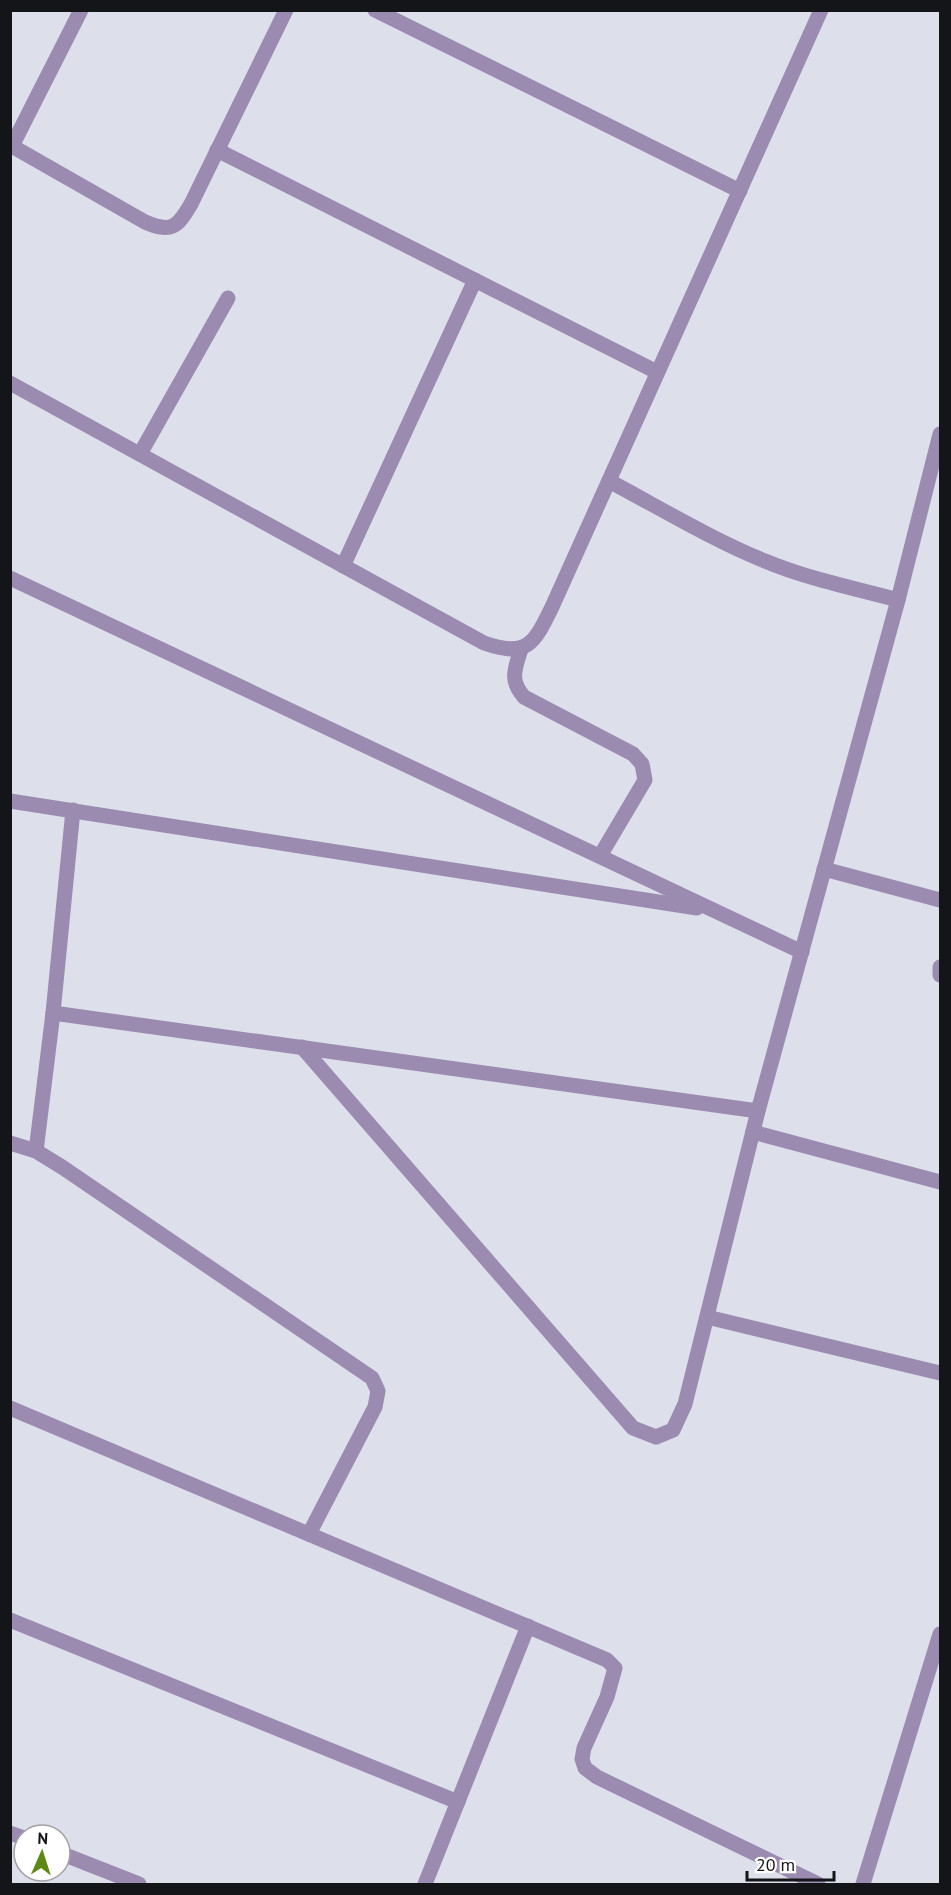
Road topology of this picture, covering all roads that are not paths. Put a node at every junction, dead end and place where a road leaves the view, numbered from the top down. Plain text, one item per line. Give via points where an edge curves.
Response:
1 (81, 10) edge
2 (285, 10) edge
3 (375, 10) edge
4 (821, 10) edge
5 (11, 146) edge
6 (218, 150) junction
7 (740, 192) junction
8 (475, 280) junction
9 (228, 298) dead end
10 (657, 372) junction
11 (10, 383) edge
12 (940, 434) edge
13 (140, 454) junction
14 (609, 481) junction
15 (343, 566) junction
16 (10, 578) edge
17 (898, 600) junction
18 (521, 649) junction
19 (10, 801) edge
20 (73, 810) junction
21 (600, 856) junction
22 (824, 869) junction
23 (940, 900) edge
24 (715, 911) junction
25 (802, 952) junction
26 (940, 967) edge
27 (940, 975) edge
28 (53, 1013) junction
29 (302, 1047) junction
30 (758, 1111) junction
31 (753, 1132) junction
32 (10, 1143) edge
33 (36, 1151) junction
34 (940, 1182) edge
35 (707, 1317) junction
36 (940, 1373) edge
37 (10, 1408) edge
38 (309, 1534) junction
39 (10, 1620) edge
40 (528, 1626) junction
41 (940, 1634) edge
42 (458, 1802) junction
43 (72, 1858) edge
44 (139, 1884) edge
45 (425, 1884) edge
46 (818, 1884) edge
47 (863, 1884) edge

1 - 5 street
2 - 6 street
3 - 7 street
4 - 7 street
5 - 6 street via 159,228 172,228 181,221
6 - 8 street
7 - 10 street
8 - 10 street
8 - 15 street
9 - 13 street
10 - 14 street
11 - 13 street
12 - 17 street
13 - 15 street
14 - 17 street via 765,561
14 - 18 street via 539,635
15 - 18 street via 484,644
16 - 21 street
17 - 22 street
18 - 21 street via 514,672 515,687 524,697 633,754 642,764 645,780
19 - 20 street
20 - 24 street
20 - 28 street
21 - 24 street
22 - 23 street
22 - 25 street
24 - 25 street
25 - 30 street
26 - 27 street
28 - 29 street
28 - 33 street
29 - 30 street
29 - 35 street via 633,1428 656,1437 673,1430 685,1404
30 - 31 street
31 - 34 street
31 - 35 street
32 - 33 street
33 - 38 street via 372,1378 378,1391 375,1407
35 - 36 street
37 - 38 street
38 - 40 street
39 - 42 street
40 - 42 street
40 - 46 street via 606,1660 615,1668 607,1698 584,1748 585,1768
41 - 47 street
42 - 45 street
43 - 44 street

